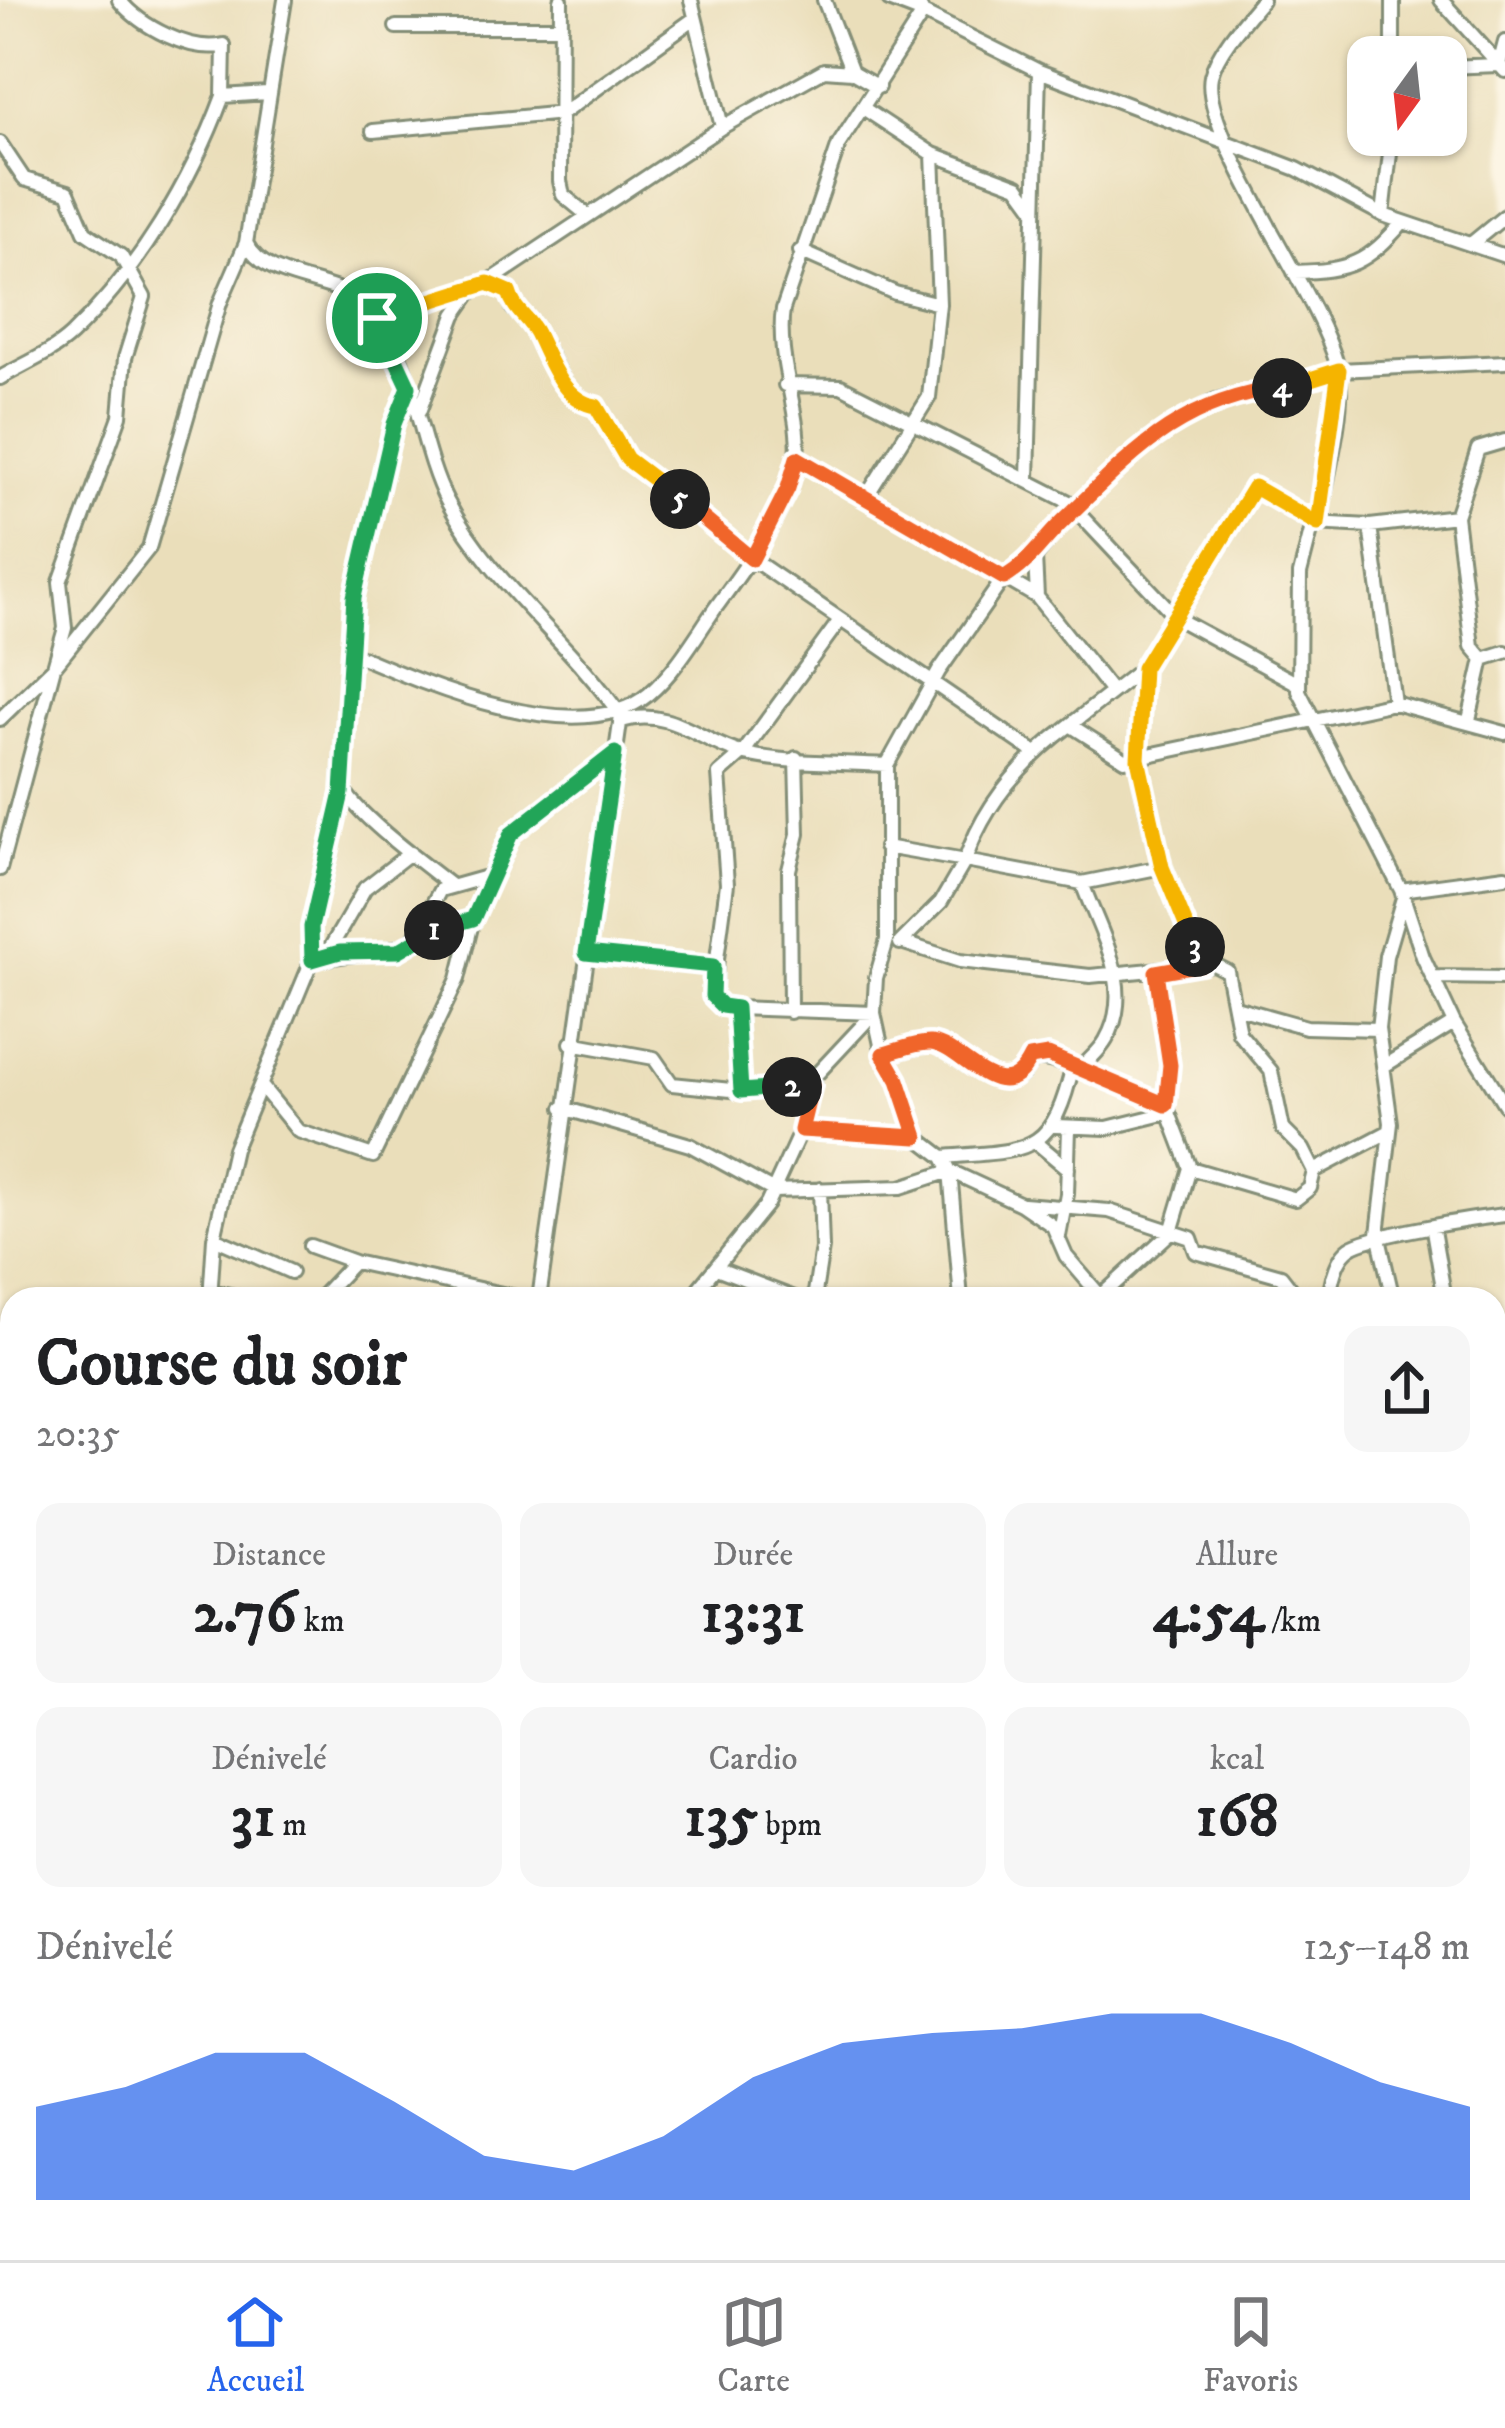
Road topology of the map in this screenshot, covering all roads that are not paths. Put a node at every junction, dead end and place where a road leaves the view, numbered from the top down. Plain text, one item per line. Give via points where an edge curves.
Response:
1 (119, 0) edge
2 (285, 0) edge
3 (561, 0) edge
4 (691, 0) edge
5 (824, 0) edge
6 (890, 0) edge
7 (1262, 0) edge
8 (1393, 0) edge
9 (1441, 0) edge
10 (920, 6) edge
11 (695, 18) junction
12 (396, 26) dead end
13 (561, 27) junction
14 (1393, 36) edge
15 (1505, 42) edge
16 (1467, 67) edge
17 (1502, 68) edge
18 (1039, 71) junction
19 (852, 73) junction
20 (878, 87) junction
21 (267, 93) junction
22 (224, 95) junction
23 (863, 108) junction
24 (563, 113) junction
25 (722, 127) junction
26 (374, 130) dead end
27 (1225, 142) junction
28 (0, 143) edge
29 (933, 154) junction
30 (1390, 156) edge
31 (1036, 212) junction
32 (586, 214) junction
33 (1383, 215) junction
34 (1505, 216) edge
35 (1402, 222) junction
36 (246, 243) junction
37 (1472, 243) junction
38 (800, 251) junction
39 (1505, 256) edge
40 (128, 267) junction
41 (1294, 272) junction
42 (481, 285) junction
43 (939, 304) junction
44 (377, 318) junction
45 (1505, 362) edge
46 (1339, 370) junction
47 (0, 378) edge
48 (785, 385) junction
49 (409, 387) junction
50 (418, 414) junction
51 (913, 426) junction
52 (1505, 441) edge
53 (797, 458) junction
54 (1028, 479) junction
55 (866, 496) junction
56 (1075, 510) junction
57 (1456, 516) junction
58 (1315, 523) junction
59 (1370, 526) junction
60 (1035, 557) junction
61 (752, 559) junction
62 (1004, 578) junction
63 (1037, 597) junction
64 (1178, 619) junction
65 (839, 620) junction
66 (1505, 652) edge
67 (352, 653) junction
68 (1483, 659) junction
69 (54, 667) junction
70 (1143, 668) junction
71 (1298, 684) junction
72 (933, 686) junction
73 (1112, 692) junction
74 (1394, 703) junction
75 (620, 716) junction
76 (0, 719) edge
77 (1469, 720) junction
78 (1312, 722) junction
79 (1070, 725) junction
80 (1505, 733) edge
81 (1034, 752) junction
82 (615, 753) junction
83 (743, 754) junction
84 (796, 758) junction
85 (1138, 759) junction
86 (887, 764) junction
87 (342, 793) junction
88 (885, 847) junction
89 (410, 853) junction
90 (965, 861) junction
91 (1162, 867) junction
92 (0, 869) edge
93 (1505, 876) edge
94 (490, 877) junction
95 (1082, 883) junction
96 (450, 885) junction
97 (1402, 893) junction
98 (473, 919) junction
99 (887, 940) junction
100 (904, 943) junction
101 (410, 946) junction
102 (586, 953) junction
103 (319, 958) junction
104 (1202, 964) junction
105 (713, 966) junction
106 (1156, 972) junction
107 (1116, 975) junction
108 (1434, 977) junction
109 (1505, 978) edge
110 (1235, 1007) junction
111 (736, 1008) junction
112 (790, 1012) junction
113 (874, 1012) junction
114 (1454, 1023) junction
115 (1378, 1029) junction
116 (571, 1042) junction
117 (883, 1054) junction
118 (1384, 1066) junction
119 (1077, 1067) junction
120 (812, 1085) junction
121 (263, 1088) junction
122 (741, 1091) junction
123 (1505, 1105) edge
124 (563, 1108) junction
125 (1167, 1109) junction
126 (1062, 1127) junction
127 (801, 1130) junction
128 (1390, 1131) junction
129 (917, 1137) junction
130 (1037, 1143) junction
131 (943, 1157) junction
132 (1190, 1168) junction
133 (1069, 1169) junction
134 (950, 1171) junction
135 (1314, 1171) junction
136 (820, 1189) junction
137 (773, 1191) junction
138 (1022, 1204) junction
139 (1066, 1206) junction
140 (1505, 1215) edge
141 (1433, 1230) junction
142 (1171, 1232) junction
143 (1378, 1234) junction
144 (1059, 1236) junction
145 (214, 1238) junction
146 (310, 1246) dead end
147 (354, 1262) junction
148 (716, 1268) junction
149 (291, 1272) dead end
150 (449, 1280) junction
151 (478, 1286) joint
152 (211, 1287) edge
153 (330, 1287) edge
154 (448, 1287) edge
155 (482, 1287) edge
156 (541, 1287) edge
157 (701, 1287) edge
158 (766, 1287) edge
159 (816, 1287) edge
160 (960, 1287) edge
161 (1092, 1287) edge
162 (1113, 1287) edge
163 (1286, 1287) edge
164 (1333, 1287) edge
165 (1390, 1287) edge
166 (1443, 1287) edge

1 - 22 street via 187,44 224,45
2 - 21 street
3 - 13 street
4 - 11 street
5 - 19 street
6 - 10 street
7 - 27 street via 1213,71
8 - 14 street
9 - 17 street
10 - 18 street
10 - 20 street
11 - 24 street
11 - 25 street
12 - 13 street
13 - 24 street
15 - 17 street
16 - 17 street
18 - 27 street
18 - 31 street
19 - 20 street
19 - 25 street via 824,70
20 - 23 street
21 - 22 street
21 - 36 street
22 - 40 street via 196,166
23 - 29 street
23 - 38 street via 838,144
24 - 26 street
24 - 32 street via 561,188
25 - 32 street
27 - 33 street
27 - 41 street
28 - 40 street via 24,179 68,192 85,232
29 - 31 street via 1018,186
29 - 43 street
30 - 33 street
31 - 54 street
32 - 42 street
33 - 35 street
34 - 37 street
35 - 37 street
35 - 41 street via 1372,258
36 - 44 street via 259,260 354,296
36 - 69 street via 220,303 149,548
37 - 39 street
38 - 43 street
38 - 48 street via 779,338
40 - 47 street via 69,337
40 - 69 street via 144,297 125,358 120,416 61,582 65,628
41 - 46 street
42 - 44 street
42 - 50 street via 455,315
42 - 61 street via 509,292 568,391 596,406 627,459
43 - 51 street via 929,397
44 - 49 street
45 - 46 street
46 - 56 street via 1216,400 1183,416
46 - 58 street
48 - 51 street via 842,386
48 - 53 street
49 - 50 street
49 - 67 street via 354,597
50 - 75 street via 447,501
51 - 54 street
51 - 55 street
52 - 57 street via 1478,449
53 - 55 street
53 - 61 street
54 - 56 street
55 - 62 street
56 - 60 street
56 - 64 street
57 - 59 street
57 - 68 street via 1472,646
58 - 59 street
58 - 64 street via 1254,487
58 - 71 street via 1300,574
59 - 74 street
60 - 62 street
60 - 63 street
61 - 65 street
61 - 75 street via 668,674
62 - 63 street
62 - 72 street
63 - 73 street
64 - 70 street
64 - 71 street
65 - 72 street
65 - 83 street
66 - 68 street
67 - 75 street via 478,700
67 - 87 street
68 - 77 street
69 - 76 street
69 - 92 street
70 - 73 street
70 - 85 street
71 - 78 street
72 - 81 street
72 - 86 street
73 - 79 street
74 - 77 street
74 - 78 street
75 - 82 street
75 - 83 street via 674,720
77 - 80 street
78 - 85 street
78 - 97 street
79 - 81 street
79 - 85 street via 1114,755
81 - 90 street via 988,810
82 - 94 street via 511,834
82 - 102 street
83 - 84 street
83 - 105 street via 715,786 727,884
84 - 86 street
84 - 112 street
85 - 91 street
86 - 88 street
87 - 89 street
87 - 103 street via 311,927
88 - 90 street
88 - 99 street
89 - 96 street
89 - 103 street via 364,888
90 - 95 street
90 - 100 street
91 - 95 street
91 - 104 street
93 - 97 street
94 - 96 street
94 - 98 street
95 - 107 street
96 - 101 street via 432,899
97 - 108 street
97 - 115 street
98 - 101 street
98 - 121 street via 458,979 373,1156 298,1131
99 - 100 street
99 - 113 street
100 - 107 street via 960,961
101 - 103 street
102 - 105 street
102 - 116 street
103 - 121 street via 282,1022
104 - 106 street
104 - 110 street via 1227,971
105 - 111 street via 712,996
106 - 107 street
106 - 125 street via 1170,1065
107 - 119 street via 1116,1018 1105,1042
108 - 109 street
108 - 114 street
110 - 115 street via 1306,1027
110 - 135 street via 1239,1033 1270,1071 1283,1129
111 - 112 street
111 - 122 street
112 - 113 street
113 - 117 street
113 - 120 street
114 - 118 street
114 - 123 street
115 - 118 street
116 - 122 street via 654,1058 672,1084
116 - 124 street
117 - 119 street via 934,1043 978,1072 1011,1079 1034,1057
117 - 129 street
118 - 128 street
119 - 125 street
119 - 126 street
120 - 122 street
120 - 127 street
121 - 145 street via 234,1149
124 - 137 street via 690,1145
124 - 156 street
125 - 126 street via 1106,1128
125 - 132 street
126 - 130 street
126 - 133 street
127 - 129 street
127 - 137 street
128 - 135 street
128 - 143 street
129 - 131 street
130 - 131 street
130 - 133 street
131 - 134 street
132 - 135 street via 1296,1199
132 - 142 street
133 - 139 street
134 - 136 street via 902,1187
134 - 138 street
134 - 160 street
136 - 137 street
136 - 159 street
137 - 148 street
138 - 139 street
138 - 144 street
139 - 142 street
139 - 144 street
140 - 141 street
141 - 143 street
141 - 166 street
142 - 162 street
142 - 163 street via 1191,1238 1196,1252 1281,1276
143 - 164 street via 1344,1252
143 - 165 street
144 - 161 street
145 - 149 street
145 - 152 street
146 - 147 street
147 - 150 street
147 - 153 street
148 - 157 street
148 - 158 street
150 - 151 street
150 - 154 street
151 - 155 street

